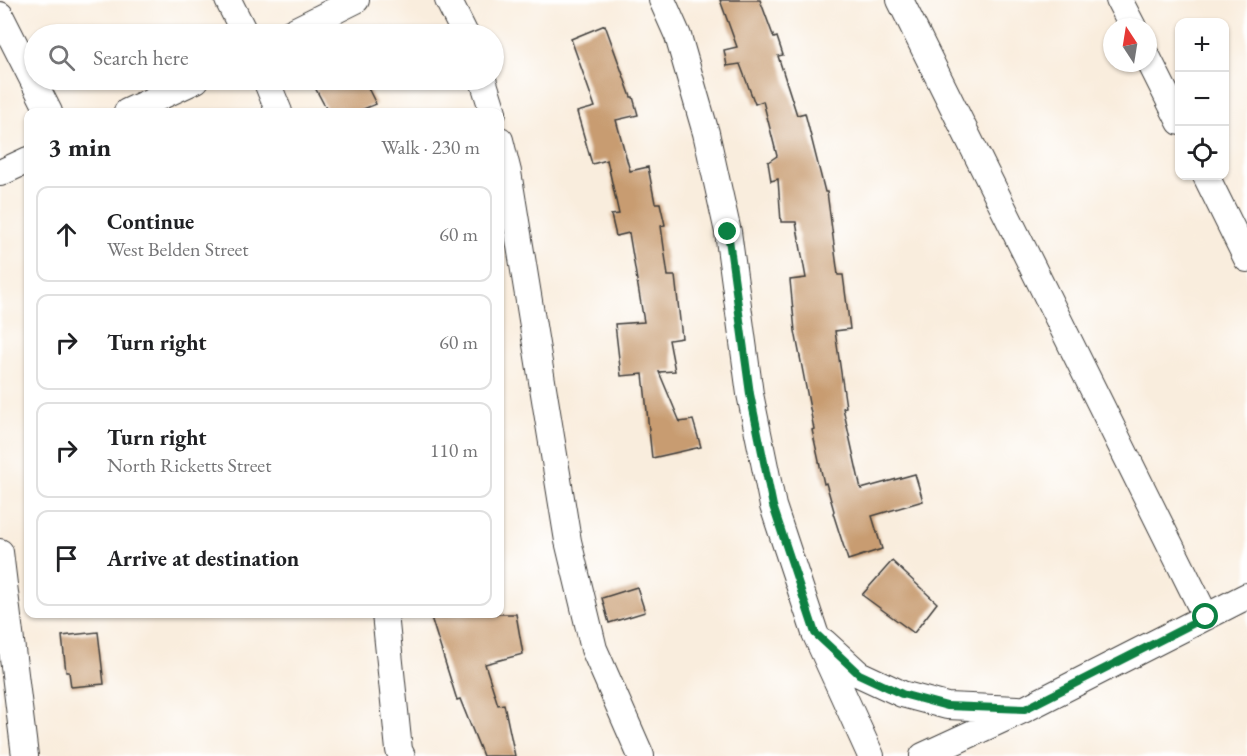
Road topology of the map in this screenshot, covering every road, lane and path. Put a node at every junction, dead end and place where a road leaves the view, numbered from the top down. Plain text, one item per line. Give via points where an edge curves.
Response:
1 (228, 0) edge
2 (356, 0) edge
3 (448, 0) edge
4 (662, 0) edge
5 (900, 0) edge
6 (1119, 0) edge
7 (0, 15) edge
8 (1128, 18) edge
9 (240, 24) edge
10 (308, 24) edge
11 (460, 24) edge
12 (24, 63) edge
13 (1155, 72) edge
14 (38, 90) edge
15 (174, 90) edge
16 (270, 90) edge
17 (486, 90) edge
18 (47, 108) edge
19 (136, 108) edge
20 (277, 108) edge
21 (492, 108) edge
22 (1175, 114) edge
23 (504, 156) edge
24 (24, 162) edge
25 (0, 173) edge
26 (1208, 180) edge
27 (1247, 259) edge
28 (0, 552) edge
29 (1247, 596) edge
30 (1206, 617) junction
31 (385, 618) edge
32 (815, 633) junction
33 (1025, 709) junction
34 (25, 756) edge
35 (402, 756) edge
36 (641, 756) edge
37 (870, 756) edge
38 (923, 756) edge

1 - 9 street
2 - 10 street
3 - 11 street
4 - 32 street via 678,36 706,133 728,232 750,394 773,506
5 - 30 street
6 - 8 street
7 - 12 street
13 - 22 street
14 - 18 street
15 - 19 street
16 - 20 street
17 - 21 street
23 - 36 street via 568,541 594,649
24 - 25 street
26 - 27 street
28 - 34 street
29 - 30 street
30 - 33 street
31 - 35 street
32 - 33 street via 859,674 902,694 947,706
32 - 37 street
33 - 38 street

